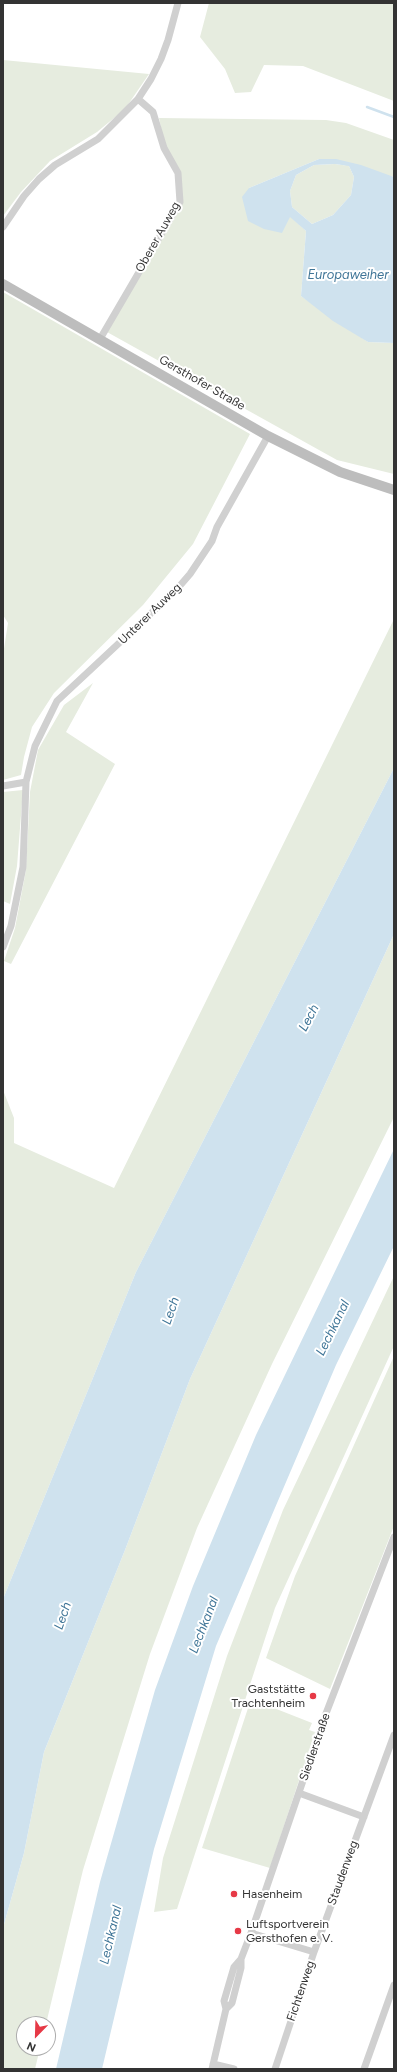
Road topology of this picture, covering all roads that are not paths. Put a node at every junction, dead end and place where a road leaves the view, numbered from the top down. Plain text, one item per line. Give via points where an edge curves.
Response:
1 (178, 3) edge
2 (138, 99) junction
3 (3, 227) edge
4 (3, 284) edge
5 (100, 339) junction
6 (268, 436) junction
7 (394, 490) edge
8 (26, 782) junction
9 (3, 786) edge
10 (3, 947) edge
11 (394, 1537) edge
12 (391, 1550) edge
13 (394, 1735) edge
14 (299, 1794) junction
15 (364, 1817) junction
16 (252, 1933) junction
17 (314, 1952) junction
18 (394, 1985) edge
19 (212, 2067) edge
20 (234, 2069) edge
21 (275, 2069) edge
22 (364, 2069) edge

1 - 2 street via 161,59
2 - 3 street via 98,139 55,165 39,179
2 - 5 street, Oberer Auweg via 153,112 164,148 178,173 180,202
4 - 5 main road, Gersthofer Straße
5 - 6 main road, Gersthofer Straße
6 - 7 main road, Gersthofer Straße via 340,472
6 - 8 street, Unterer Auweg via 212,541 190,574 57,701 35,746
8 - 9 street
8 - 10 street, Unterer Auweg via 23,867 11,926
11 - 12 street, Siedlerstraße
12 - 14 street, Siedlerstraße via 325,1716
13 - 15 street, Staudenweg
14 - 15 street
14 - 16 street, Siedlerstraße
15 - 17 street, Staudenweg
16 - 17 street, Fichtenweg
16 - 19 street, Siedlerstraße via 241,1959 234,1967 224,2001 226,2009
17 - 21 street, Fichtenweg
18 - 22 street
19 - 20 street

